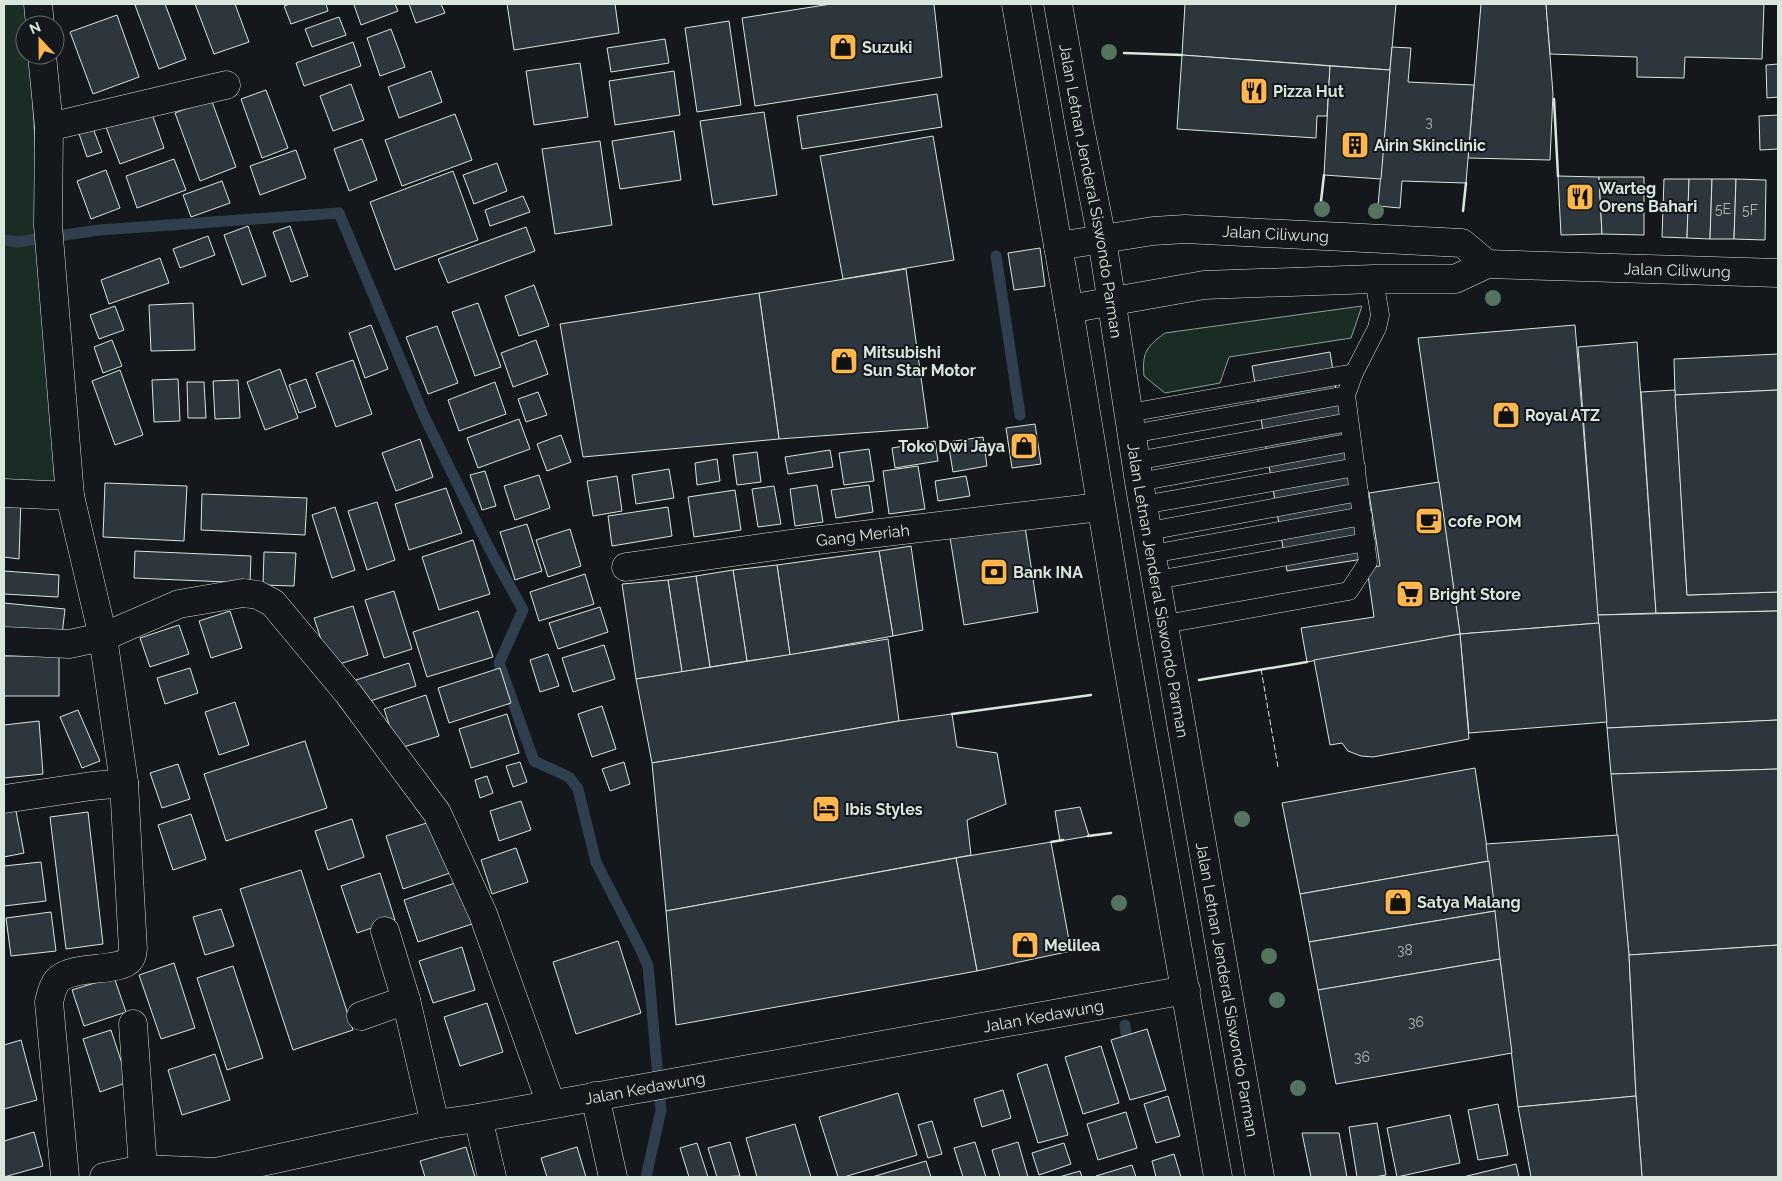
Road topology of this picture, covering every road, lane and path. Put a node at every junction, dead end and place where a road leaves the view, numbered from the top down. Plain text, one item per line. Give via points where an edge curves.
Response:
1 (1016, 4) edge
2 (1058, 4) edge
3 (43, 65) edge
4 (226, 85) dead end
5 (49, 126) junction
6 (1102, 239) junction
7 (1058, 246) junction
8 (1487, 264) junction
9 (1778, 273) edge
10 (1374, 278) junction
11 (1111, 301) junction
12 (1069, 309) junction
13 (1354, 373) junction
14 (1346, 395) junction
15 (1349, 422) junction
16 (1130, 423) junction
17 (1352, 442) junction
18 (1356, 467) junction
19 (1359, 492) junction
20 (4, 493) edge
21 (70, 496) junction
22 (1100, 507) junction
23 (1363, 516) junction
24 (1146, 519) junction
25 (1366, 542) junction
26 (626, 567) dead end
27 (1165, 624) junction
28 (103, 637) junction
29 (4, 641) edge
30 (124, 783) junction
31 (4, 799) edge
32 (385, 931) dead end
33 (1186, 990) junction
34 (406, 1000) junction
35 (361, 1016) dead end
36 (133, 1024) dead end
37 (595, 1096) junction
38 (551, 1104) junction
39 (478, 1118) junction
40 (435, 1124) junction
41 (143, 1169) junction
42 (216, 1175) edge
43 (65, 1177) edge
44 (104, 1177) edge
45 (492, 1177) edge
46 (613, 1177) edge
47 (1218, 1177) edge
48 (1260, 1177) edge

1 - 7 main road
2 - 6 main road, Jalan Letnan Jenderal Siswondo Parman
3 - 5 main road
4 - 5 main road
5 - 21 main road via 49,236
6 - 7 main road, Jalan Ciliwung
6 - 8 main road, Jalan Ciliwung via 1186,229 1462,243
6 - 11 main road, Jalan Letnan Jenderal Siswondo Parman
7 - 12 main road
8 - 9 main road, Jalan Ciliwung
8 - 10 main road, Jalan Ciliwung via 1455,279
10 - 11 main road, Jalan Ciliwung via 1204,285
10 - 13 lane via 1380,315 1377,328
11 - 12 main road, Jalan Ciliwung
11 - 16 main road, Jalan Letnan Jenderal Siswondo Parman
12 - 22 main road
13 - 14 lane
13 - 16 lane
14 - 15 lane
14 - 16 lane
15 - 17 lane
15 - 24 lane
16 - 24 main road, Jalan Letnan Jenderal Siswondo Parman
17 - 18 lane
17 - 24 lane
18 - 19 lane
18 - 24 lane
19 - 23 lane
19 - 24 lane
20 - 21 main road
21 - 28 main road
22 - 26 main road, Gang Meriah via 819,540
22 - 33 main road
23 - 24 lane
23 - 25 lane
24 - 25 lane
24 - 27 main road, Jalan Letnan Jenderal Siswondo Parman
25 - 27 lane via 1368,562 1349,591
27 - 48 main road, Jalan Letnan Jenderal Siswondo Parman
28 - 29 main road via 69,644
28 - 30 main road
28 - 38 main road via 179,604 244,593 258,595 273,603 348,693 437,813 483,914
30 - 31 main road
30 - 43 main road via 132,932 130,960 122,965 72,972 58,979 49,1002
32 - 34 main road
33 - 37 main road, Jalan Kedawung
33 - 47 main road
34 - 35 main road
34 - 40 main road
36 - 41 main road
37 - 38 main road, Jalan Kedawung
37 - 46 main road
38 - 39 main road, Jalan Kedawung
39 - 40 main road, Jalan Kedawung
39 - 45 main road
40 - 42 main road, Jalan Kedawung
41 - 42 main road, Jalan Kedawung
41 - 44 main road, Jalan Kedawung

